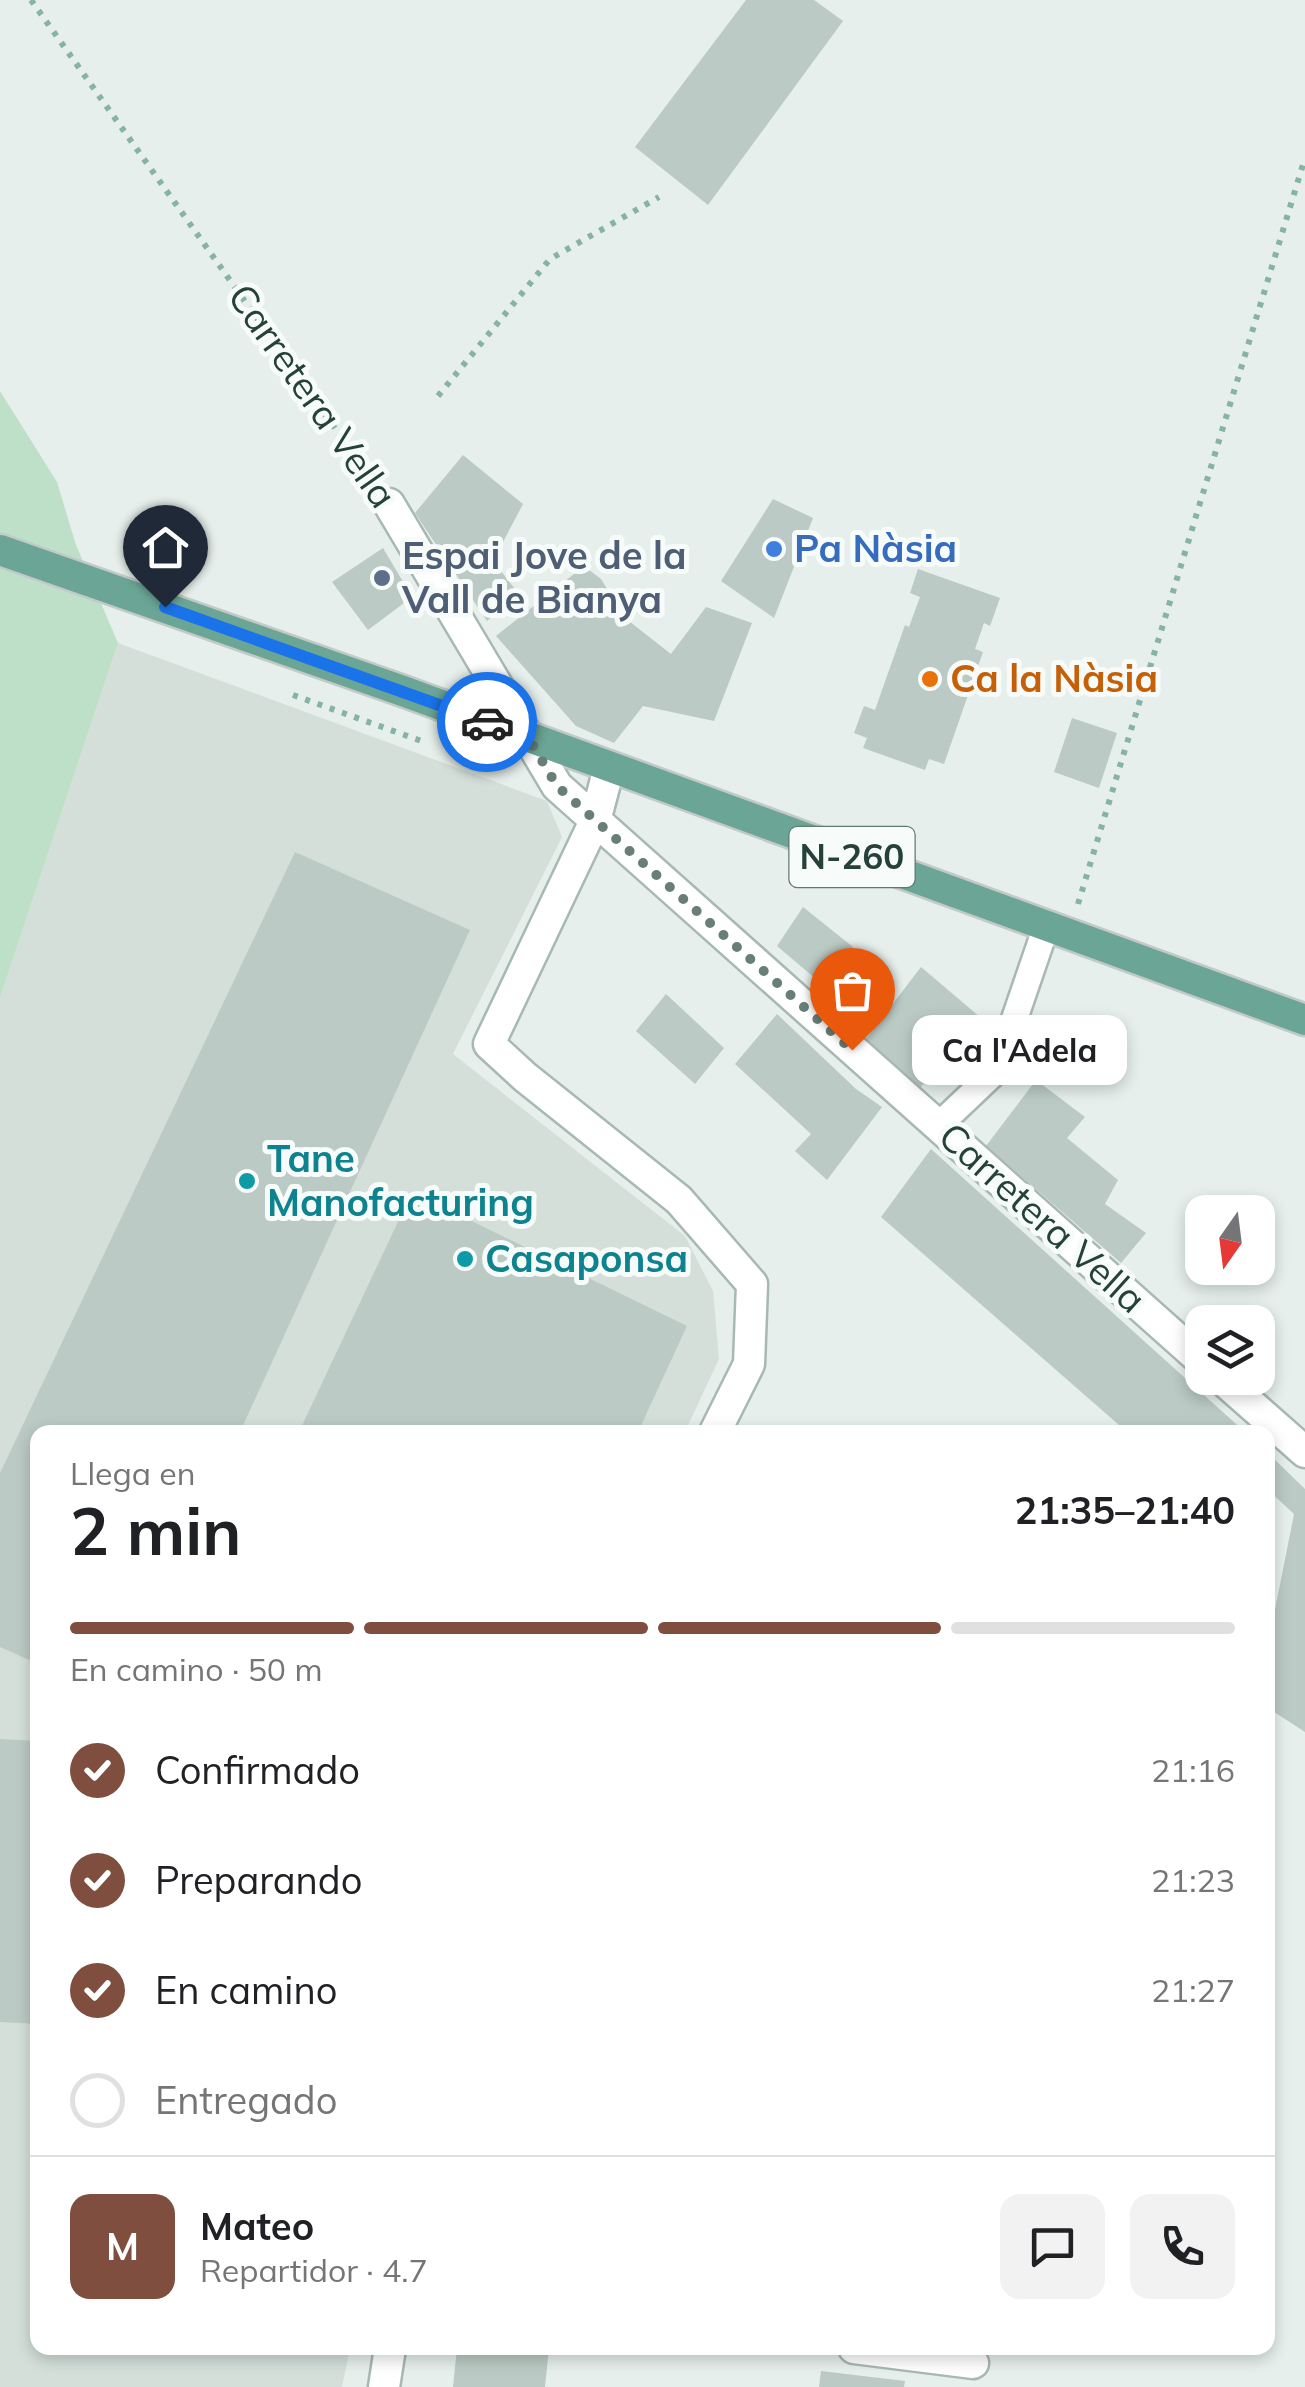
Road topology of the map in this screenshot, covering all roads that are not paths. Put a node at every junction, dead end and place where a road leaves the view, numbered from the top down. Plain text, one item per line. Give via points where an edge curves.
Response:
1 (390, 504) road end
2 (0, 550) edge
3 (528, 737) junction
4 (609, 768) junction
5 (595, 821) junction
6 (1046, 927) junction
7 (1305, 1020) edge
8 (938, 1126) junction
9 (1185, 1346) edge
10 (1240, 1395) edge
11 (718, 1425) edge
12 (1274, 1425) edge
13 (1275, 1426) edge
14 (1305, 1452) edge
15 (389, 2355) edge
16 (900, 2355) edge
17 (973, 2366) edge
18 (384, 2387) edge

1 - 3 street, Carretera Vella
2 - 3 main road, N-260
3 - 4 main road, N-260
3 - 5 street, Carretera Vella via 557,786
4 - 5 street
4 - 6 main road, N-260
5 - 8 street, Carretera Vella
5 - 11 street via 489,1044 679,1200 752,1284 749,1364
6 - 7 main road, N-260
6 - 8 lane via 996,1070
8 - 9 street, Carretera Vella
10 - 12 street
13 - 14 street
15 - 18 street
16 - 17 street

